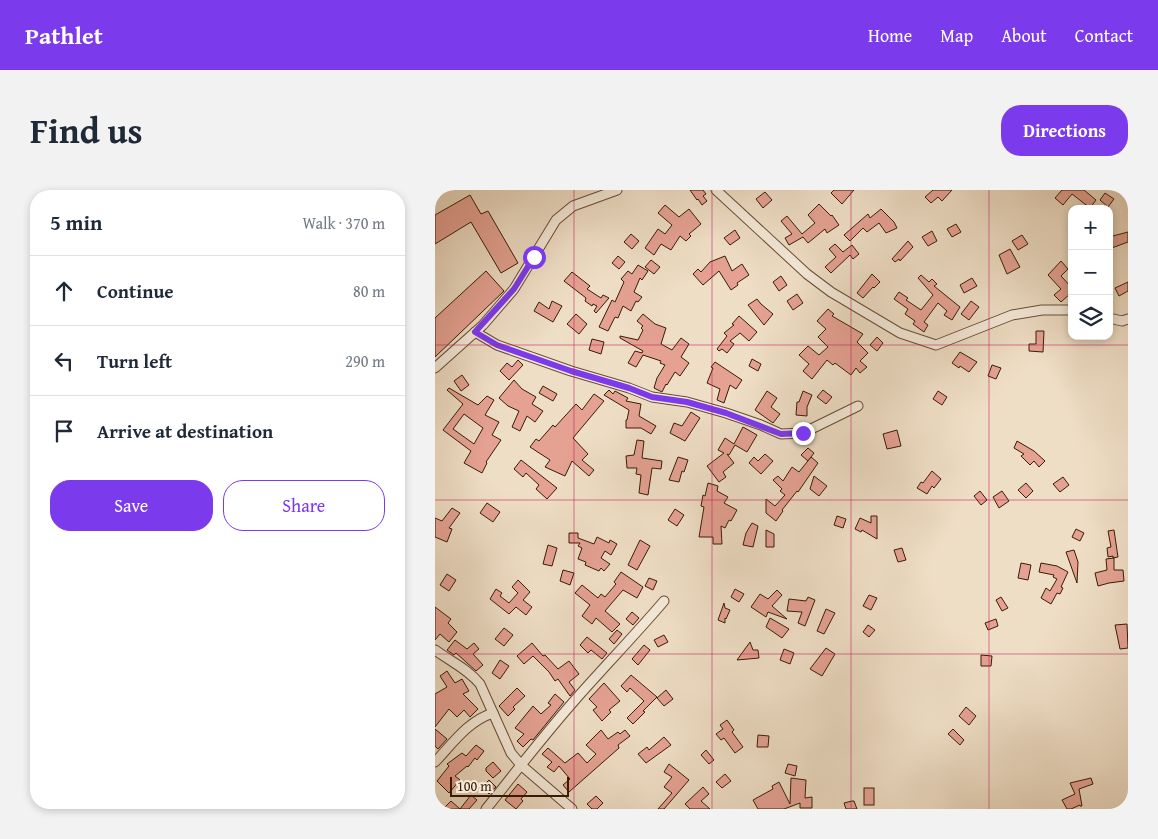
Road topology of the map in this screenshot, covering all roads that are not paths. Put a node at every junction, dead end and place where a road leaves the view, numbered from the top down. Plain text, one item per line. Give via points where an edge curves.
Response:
1 (617, 190) edge
2 (716, 190) edge
3 (1068, 310) edge
4 (1113, 319) edge
5 (1128, 319) edge
6 (475, 332) junction
7 (435, 368) edge
8 (858, 406) dead end
9 (664, 601) dead end
10 (435, 650) edge
11 (493, 713) junction
12 (435, 762) edge
13 (521, 765) junction
14 (486, 809) edge
15 (572, 809) edge

1 - 6 street via 573,206 557,220 514,289
2 - 3 street via 807,274 900,333 936,345 1012,315
4 - 5 street
6 - 7 street
6 - 8 street via 497,345 571,371 652,397 687,402 726,413 781,434 803,433
9 - 13 street
10 - 11 street via 472,674
11 - 12 street via 468,726
11 - 13 street via 511,753
13 - 14 street
13 - 15 street

